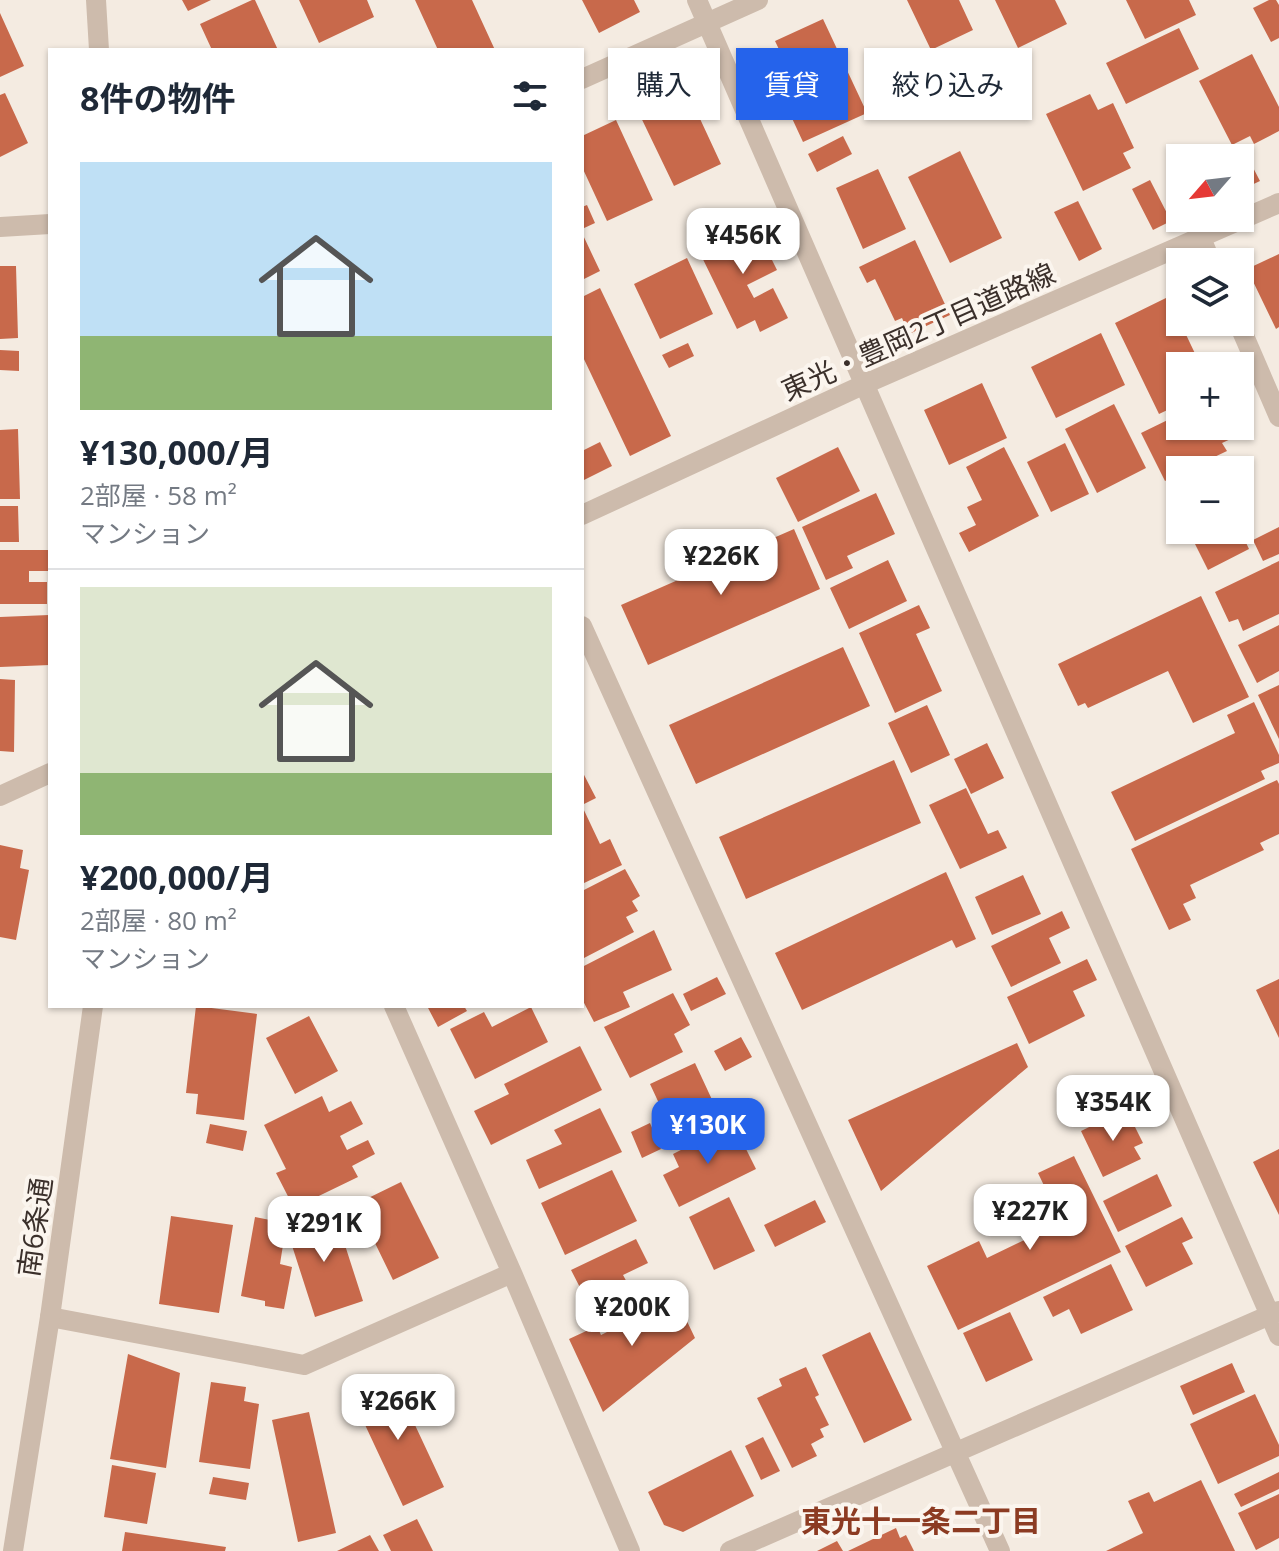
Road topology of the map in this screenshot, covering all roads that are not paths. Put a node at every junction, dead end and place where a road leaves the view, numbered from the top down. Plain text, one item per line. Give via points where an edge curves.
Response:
1 (96, 0) edge
2 (697, 0) edge
3 (758, 0) edge
4 (707, 23) junction
5 (99, 48) edge
6 (584, 78) edge
7 (1279, 203) edge
8 (48, 224) edge
9 (0, 227) edge
10 (1201, 238) junction
11 (1205, 248) edge
12 (1244, 336) edge
13 (865, 384) junction
14 (1279, 417) edge
15 (584, 514) edge
16 (584, 630) edge
17 (48, 774) edge
18 (0, 796) edge
19 (93, 1008) edge
20 (395, 1008) edge
21 (512, 1273) junction
22 (1274, 1313) edge
23 (50, 1317) junction
24 (1279, 1336) edge
25 (956, 1450) junction
26 (13, 1551) edge
27 (630, 1551) edge
28 (730, 1551) edge
29 (1000, 1551) edge

1 - 5 street
2 - 4 street
3 - 4 street
4 - 6 street
4 - 13 street
7 - 10 street, 東光・豊岡2丁目道路線
8 - 9 street
10 - 11 street
10 - 13 street, 東光・豊岡2丁目道路線
12 - 14 street
13 - 15 street, 東光・豊岡2丁目道路線
13 - 22 street
16 - 25 street
17 - 18 street
19 - 23 street, 南6条通
20 - 21 street
21 - 23 street via 304,1365
21 - 27 street
22 - 24 street
22 - 25 street
23 - 26 street, 南6条通
25 - 28 street
25 - 29 street

